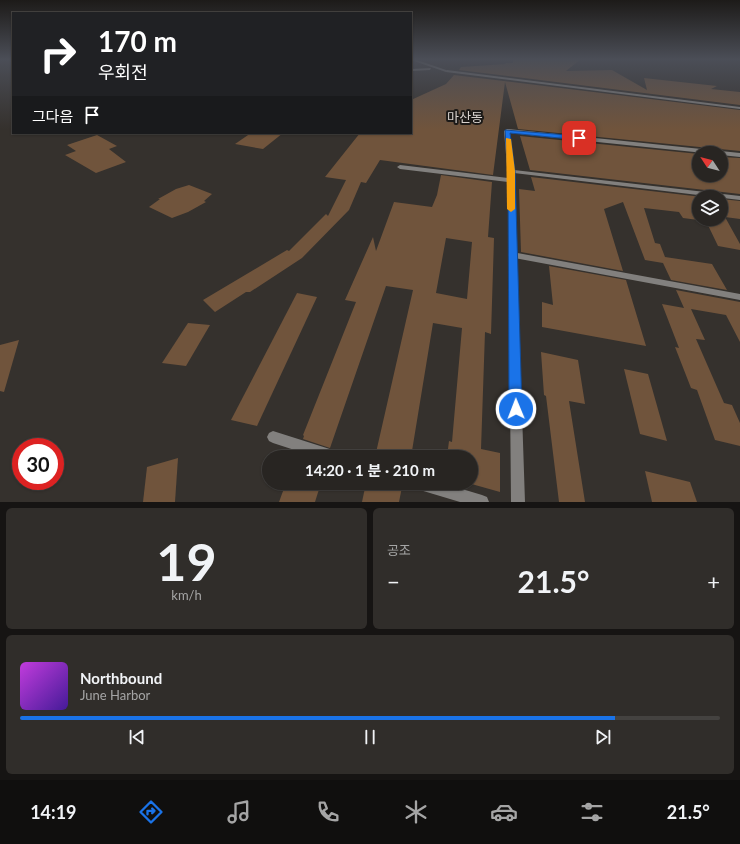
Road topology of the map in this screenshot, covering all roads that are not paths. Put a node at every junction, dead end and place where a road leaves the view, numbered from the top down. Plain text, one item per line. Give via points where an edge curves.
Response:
1 (537, 82) edge
2 (740, 108) edge
3 (740, 155) edge
4 (400, 167) dead end
5 (511, 171) junction
6 (511, 180) junction
7 (740, 198) edge
8 (512, 255) junction
9 (740, 297) edge
10 (273, 437) dead end
11 (314, 450) edge
12 (443, 490) edge
13 (482, 502) edge
14 (518, 502) edge

1 - 2 street
3 - 5 street via 507,131
4 - 6 street
5 - 6 street
5 - 7 street
6 - 8 street
8 - 9 street
8 - 14 street
10 - 11 street
12 - 13 street

